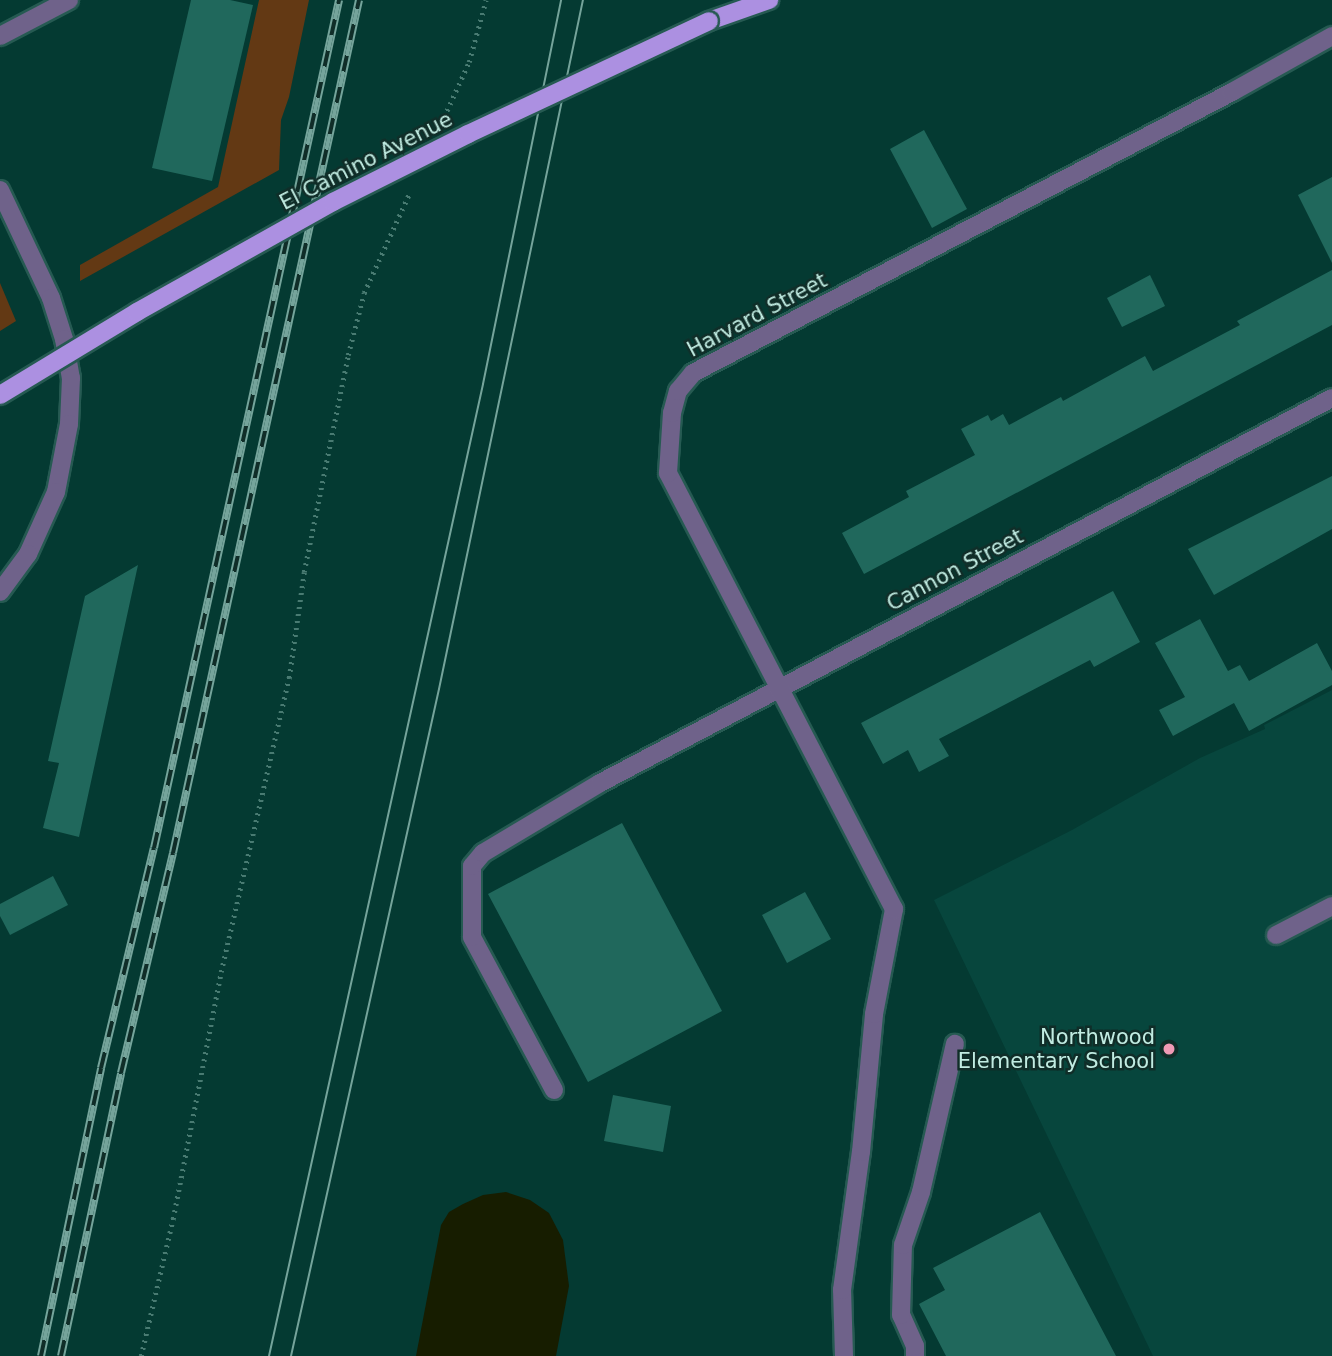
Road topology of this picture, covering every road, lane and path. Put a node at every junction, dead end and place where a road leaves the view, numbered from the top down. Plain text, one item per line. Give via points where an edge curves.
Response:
1 (69, 0) edge
2 (486, 0) edge
3 (768, 0) edge
4 (0, 36) edge
5 (1332, 36) edge
6 (442, 123) dead end
7 (414, 184) dead end
8 (0, 190) edge
9 (0, 395) edge
10 (1332, 398) edge
11 (0, 592) edge
12 (781, 688) junction
13 (1332, 906) edge
14 (1276, 935) dead end
15 (956, 1044) dead end
16 (554, 1090) dead end
17 (141, 1356) edge
18 (844, 1356) edge
19 (915, 1356) edge

1 - 4 street
2 - 6 path via 469,62
3 - 9 main road, El Camino Avenue, bridge via 709,21 333,202 136,312
5 - 12 street, Harvard Street via 693,373 678,391 672,414 668,473
7 - 17 path via 364,293 348,355 304,572 289,678 221,972
8 - 11 street via 40,270 64,339 71,378 69,424 56,492 28,554
10 - 12 street, Cannon Street
12 - 16 street, Cannon Street via 600,783 483,853 472,866 472,937
12 - 18 street, Harvard Street via 894,909 873,1014 842,1290
13 - 14 street
15 - 19 street via 904,1245 901,1315

